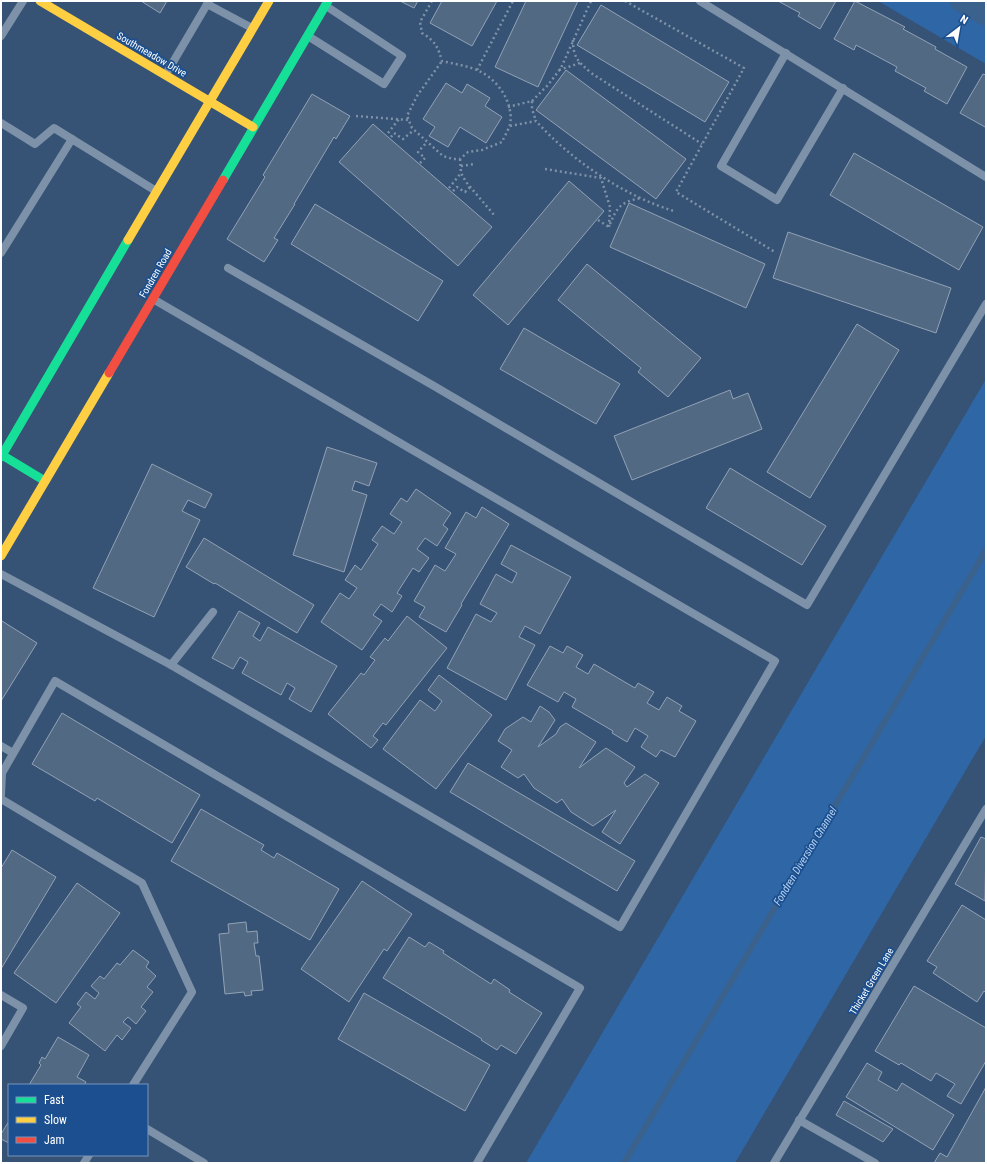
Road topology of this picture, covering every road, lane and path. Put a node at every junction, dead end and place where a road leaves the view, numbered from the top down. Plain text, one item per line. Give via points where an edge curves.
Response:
1 (23, 1) edge
2 (40, 1) edge
3 (269, 1) edge
4 (432, 1) edge
5 (513, 1) edge
6 (591, 1) edge
7 (625, 1) edge
8 (700, 1) edge
9 (208, 2) edge
10 (326, 3) edge
11 (253, 28) junction
12 (308, 35) junction
13 (1, 36) edge
14 (573, 40) junction
15 (786, 53) junction
16 (442, 61) junction
17 (580, 63) junction
18 (477, 70) junction
19 (558, 70) junction
20 (165, 75) junction
21 (843, 88) junction
22 (210, 101) junction
23 (532, 101) junction
24 (508, 107) junction
25 (356, 116) dead end
26 (399, 119) junction
27 (409, 120) junction
28 (536, 121) junction
29 (1, 123) edge
30 (510, 126) junction
31 (253, 127) junction
32 (414, 130) junction
33 (388, 133) dead end
34 (391, 137) dead end
35 (72, 139) junction
36 (427, 142) junction
37 (702, 144) junction
38 (460, 159) junction
39 (420, 164) dead end
40 (475, 164) dead end
41 (461, 166) junction
42 (545, 169) dead end
43 (461, 174) junction
44 (986, 177) edge
45 (601, 178) junction
46 (470, 187) junction
47 (449, 188) dead end
48 (453, 191) dead end
49 (157, 192) junction
50 (641, 198) junction
51 (674, 211) dead end
52 (495, 216) dead end
53 (598, 220) dead end
54 (609, 227) junction
55 (775, 252) dead end
56 (1, 253) edge
57 (228, 268) dead end
58 (153, 298) junction
59 (986, 304) edge
60 (1, 455) edge
61 (46, 481) junction
62 (1, 556) edge
63 (1, 574) edge
64 (213, 612) dead end
65 (171, 665) junction
66 (1, 746) edge
67 (13, 752) junction
68 (1, 773) edge
69 (1, 796) edge
70 (1, 799) edge
71 (986, 809) edge
72 (1, 995) edge
73 (1, 1046) edge
74 (134, 1084) edge
75 (799, 1120) junction
76 (148, 1130) edge
77 (204, 1163) edge
78 (477, 1163) edge
79 (774, 1163) edge
80 (874, 1163) edge

1 - 13 lane
2 - 20 main road, Southmeadow Drive
3 - 11 main road
4 - 16 path via 420,22 422,33 432,39
5 - 18 path
6 - 14 path
7 - 37 path via 744,68
8 - 15 lane
9 - 11 lane
9 - 20 lane
10 - 12 main road, Fondren Road
10 - 12 lane via 402,56 384,84
11 - 22 main road
12 - 31 main road, Fondren Road
14 - 17 path via 573,51
14 - 19 path
15 - 21 lane
15 - 21 lane via 721,166 777,200
16 - 18 path
16 - 27 path via 417,96 407,116
17 - 19 path
17 - 37 path via 590,73
18 - 24 path via 497,84
19 - 23 path
20 - 22 main road, Southmeadow Drive
21 - 44 lane
22 - 31 main road, Southmeadow Drive
22 - 49 main road
23 - 24 path
23 - 28 path
24 - 30 path
25 - 26 path
26 - 27 path
26 - 33 path
27 - 32 path
28 - 30 path
28 - 45 path
29 - 35 lane via 35,144 54,128
30 - 38 path via 502,142 482,150 468,152
31 - 58 main road, Fondren Road
32 - 34 path via 403,139 394,133
32 - 36 path
35 - 49 lane
35 - 56 lane
36 - 38 path via 443,156
36 - 39 path via 418,152 425,158
37 - 55 path via 676,192
38 - 41 path
40 - 41 path
41 - 43 path
42 - 45 path
43 - 46 path
43 - 47 path
45 - 50 path
45 - 54 path via 610,207
46 - 48 path via 465,192 457,187
46 - 52 path
49 - 60 main road
50 - 51 path
50 - 54 path via 629,200 620,206 614,213
53 - 54 path
57 - 59 lane via 807,604
58 - 61 main road, Fondren Road
58 - 65 lane via 776,661 620,927
60 - 61 main road
61 - 62 main road, Fondren Road
63 - 65 lane
64 - 65 lane
66 - 67 lane
67 - 68 lane
67 - 78 lane via 55,681 580,988
68 - 69 lane
70 - 74 lane via 142,883 192,992
71 - 75 lane, Thicket Green Lane
72 - 73 lane via 23,1008
75 - 79 lane, Thicket Green Lane
75 - 80 lane
76 - 77 lane

